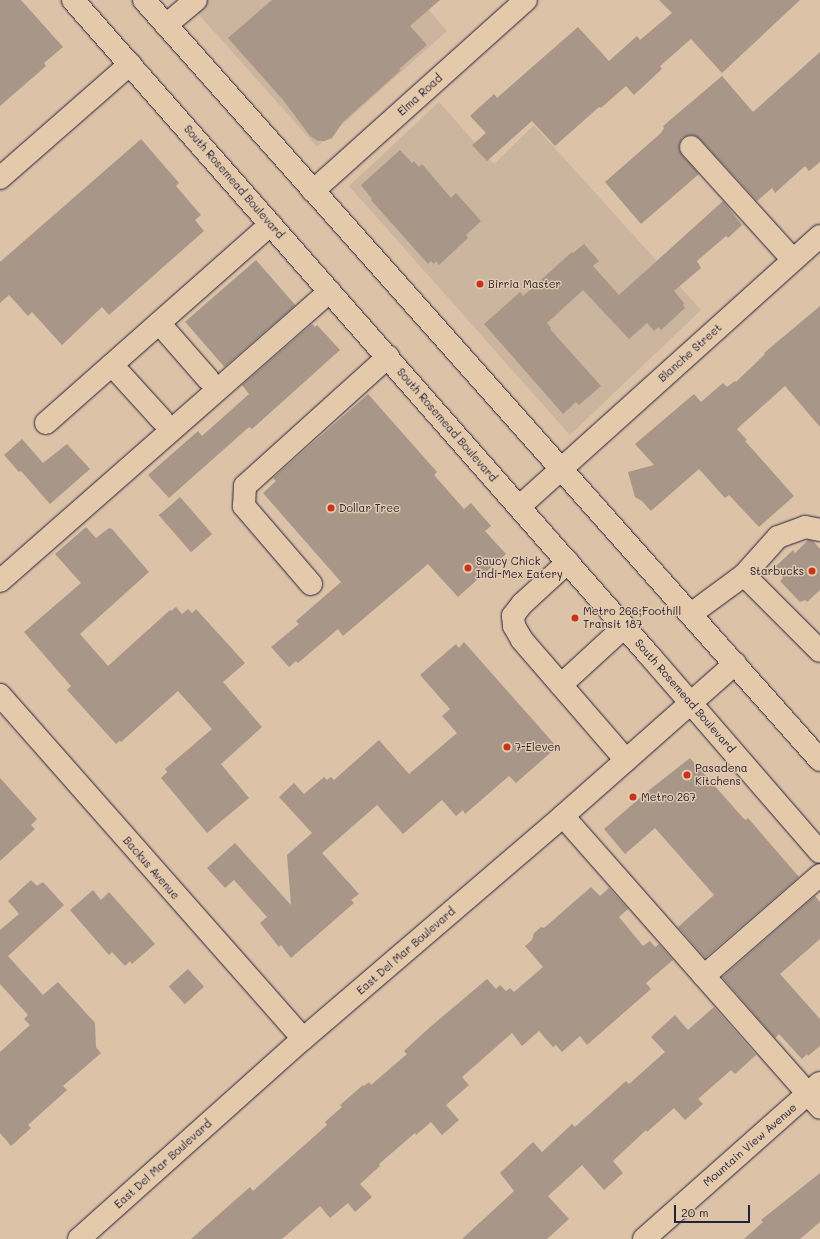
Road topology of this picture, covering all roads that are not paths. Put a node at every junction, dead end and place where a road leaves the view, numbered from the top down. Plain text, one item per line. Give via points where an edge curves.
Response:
1 (73, 0) edge
2 (144, 0) edge
3 (196, 0) edge
4 (526, 0) edge
5 (166, 25) junction
6 (130, 64) junction
7 (691, 147) dead end
8 (0, 178) edge
9 (313, 191) junction
10 (271, 224) junction
11 (820, 236) edge
12 (793, 260) junction
13 (330, 291) junction
14 (159, 324) junction
15 (388, 357) junction
16 (112, 365) junction
17 (208, 379) dead end
18 (162, 420) dead end
19 (46, 423) dead end
20 (561, 469) junction
21 (519, 507) junction
22 (820, 530) edge
23 (568, 562) junction
24 (744, 575) junction
25 (0, 581) edge
26 (311, 584) dead end
27 (691, 614) junction
28 (624, 627) junction
29 (820, 651) edge
30 (735, 664) junction
31 (561, 685) junction
32 (690, 703) junction
33 (3, 705) edge
34 (820, 757) edge
35 (626, 760) junction
36 (563, 816) junction
37 (820, 852) edge
38 (820, 875) edge
39 (704, 976) junction
40 (303, 1039) junction
41 (816, 1095) edge
42 (79, 1239) edge
43 (644, 1239) edge

1 - 6 main road, South Rosemead Boulevard
2 - 5 main road
3 - 5 main road
4 - 9 main road, Elma Road
5 - 9 main road
6 - 8 main road
6 - 10 main road, South Rosemead Boulevard
7 - 12 main road
9 - 20 main road
10 - 13 main road, South Rosemead Boulevard
10 - 14 main road
11 - 12 main road, Blanche Street
12 - 20 main road, Blanche Street
13 - 15 main road, South Rosemead Boulevard
13 - 25 main road
14 - 16 main road
14 - 17 main road
15 - 21 main road, South Rosemead Boulevard
15 - 26 main road via 246,486 244,506
16 - 18 main road
16 - 19 main road
20 - 21 main road, Blanche Street
20 - 27 main road
21 - 23 main road, South Rosemead Boulevard
22 - 24 main road via 805,527 778,538
23 - 28 main road, South Rosemead Boulevard
23 - 31 main road via 522,604 513,616 514,626 522,640
24 - 27 main road
24 - 29 main road
27 - 30 main road
28 - 31 main road
28 - 32 main road, South Rosemead Boulevard
30 - 32 main road, East Del Mar Boulevard
30 - 34 main road
31 - 35 main road
32 - 35 main road, East Del Mar Boulevard
32 - 37 main road, South Rosemead Boulevard
33 - 40 main road, Backus Avenue
35 - 36 main road, East Del Mar Boulevard
36 - 39 main road
36 - 40 main road, East Del Mar Boulevard
38 - 39 main road
39 - 41 main road
40 - 42 main road, East Del Mar Boulevard
41 - 43 main road, Mountain View Avenue

